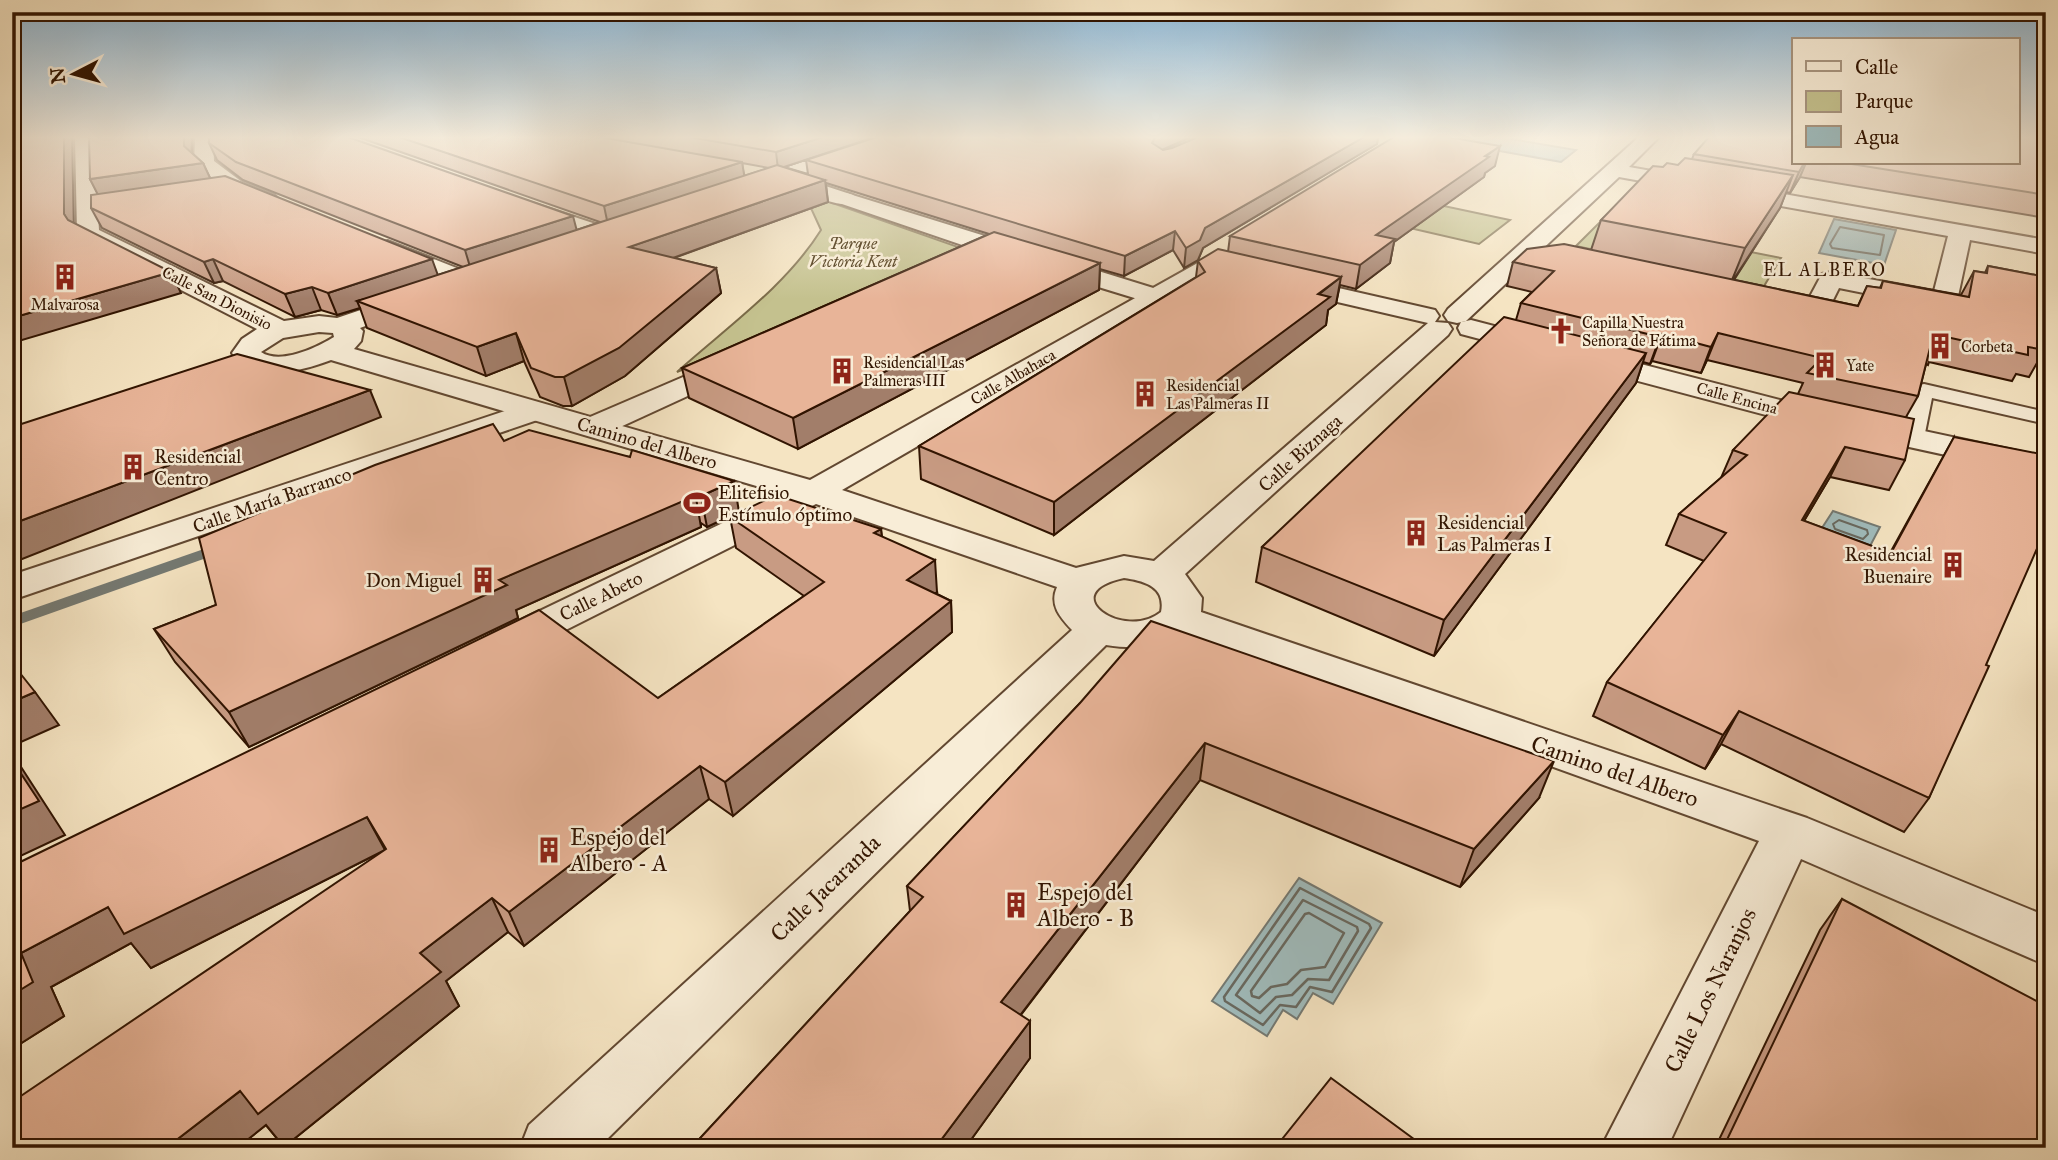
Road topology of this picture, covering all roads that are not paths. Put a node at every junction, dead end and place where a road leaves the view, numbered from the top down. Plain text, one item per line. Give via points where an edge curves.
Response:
1 (93, 191) edge
2 (248, 191) edge
3 (742, 191) edge
4 (821, 191) edge
5 (1596, 191) edge
6 (1732, 191) edge
7 (731, 195) edge
8 (502, 198) edge
9 (284, 206) edge
10 (1959, 232) junction
11 (370, 241) edge
12 (993, 247) junction
13 (2046, 247) edge
14 (569, 248) edge
15 (955, 264) edge
16 (1238, 271) edge
17 (494, 273) edge
18 (1264, 277) edge
19 (468, 281) junction
20 (1154, 296) junction
21 (1761, 302) edge
22 (1448, 322) junction
23 (281, 330) junction
24 (335, 338) junction
25 (756, 354) edge
26 (532, 411) junction
27 (2046, 418) edge
28 (594, 427) junction
29 (1913, 438) junction
30 (2046, 467) edge
31 (814, 492) junction
32 (1160, 576) junction
33 (1080, 582) junction
34 (12, 588) edge
35 (1178, 618) junction
36 (1098, 629) junction
37 (472, 660) edge
38 (1788, 832) junction
39 (2046, 941) edge
40 (552, 1148) edge
41 (1633, 1148) edge

1 - 23 street, Calle San Dionisio via 95,207 89,233
2 - 9 street
3 - 7 street
4 - 12 street
5 - 22 street, Calle Biznaga via 1539,253
6 - 10 street
8 - 14 street via 614,233
10 - 13 street
10 - 21 street via 1944,301 1831,279 1814,314
11 - 19 street
12 - 15 street
12 - 20 street
16 - 20 street, Calle Albahaca via 1218,256
17 - 19 street
18 - 22 street, Calle Encina
19 - 24 street
20 - 31 street, Calle Albahaca
22 - 29 street, Calle Encina via 1781,410
22 - 32 street, Calle Biznaga
23 - 24 street via 319,324
23 - 24 street via 257,340 235,359 283,363 314,358
24 - 26 street, Camino del Albero
25 - 28 street
26 - 28 street, Camino del Albero
26 - 34 street, Calle María Barranco
27 - 29 lane via 1924,390
28 - 31 street, Camino del Albero
29 - 30 street, Calle Encina
31 - 33 street, Camino del Albero
31 - 37 street, Calle Abeto
32 - 33 street via 1124,567 1100,571
32 - 35 street via 1179,590 1183,600
33 - 36 street via 1072,603 1077,615
35 - 36 street via 1163,630 1145,635 1125,636
35 - 38 street, Camino del Albero
36 - 40 street, Calle Jacaranda
38 - 39 street, Camino del Albero
38 - 41 street, Calle Los Naranjos

